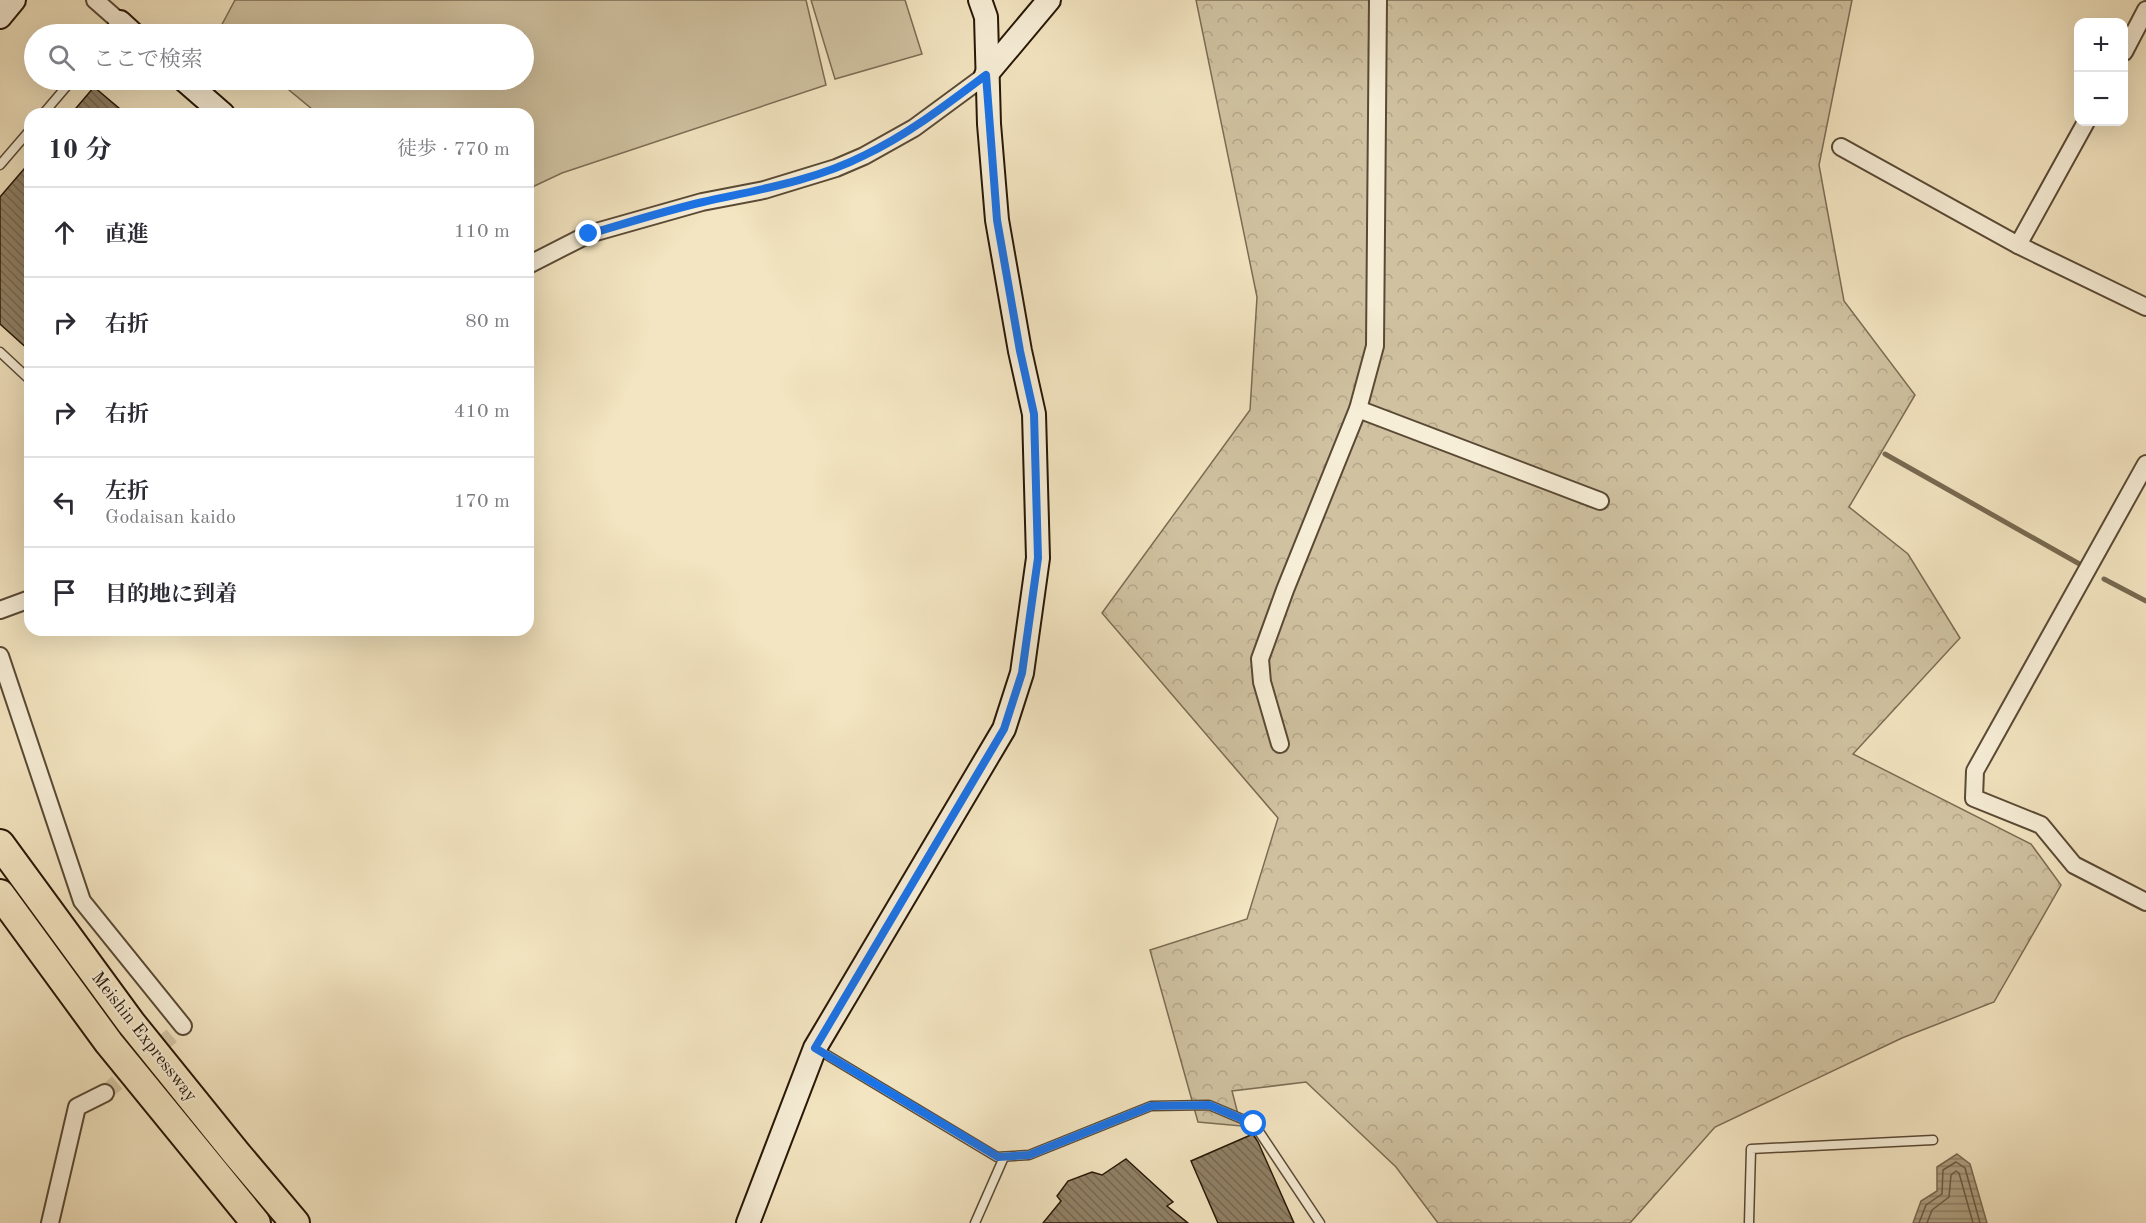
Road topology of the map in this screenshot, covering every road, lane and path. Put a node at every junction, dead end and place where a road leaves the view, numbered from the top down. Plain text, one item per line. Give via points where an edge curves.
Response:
1 (15, 0) edge
2 (95, 0) edge
3 (980, 0) edge
4 (1048, 0) edge
5 (1378, 0) edge
6 (2146, 10) edge
7 (0, 17) edge
8 (116, 24) edge
9 (2128, 44) edge
10 (986, 75) junction
11 (63, 90) edge
12 (195, 90) edge
13 (48, 108) edge
14 (216, 108) edge
15 (2084, 126) edge
16 (24, 137) edge
17 (1841, 147) dead end
18 (0, 165) edge
19 (2018, 245) junction
20 (534, 262) edge
21 (2146, 307) edge
22 (0, 352) edge
23 (24, 374) edge
24 (1358, 409) junction
25 (2146, 464) edge
26 (1600, 501) dead end
27 (24, 602) edge
28 (0, 610) edge
29 (0, 656) edge
30 (1280, 744) dead end
31 (0, 844) edge
32 (0, 894) edge
33 (2146, 902) edge
34 (183, 1026) dead end
35 (815, 1048) junction
36 (105, 1093) tunnel mouth
37 (1933, 1140) dead end
38 (1004, 1156) junction
39 (50, 1223) edge
40 (256, 1223) edge
41 (296, 1223) edge
42 (748, 1223) edge
43 (975, 1223) edge
44 (1320, 1223) edge
45 (1749, 1223) edge

1 - 7 street
2 - 8 street
3 - 10 street via 986,17
4 - 10 street
5 - 24 street via 1375,346
6 - 9 street
10 - 20 street via 914,128 836,168 589,234
10 - 35 street via 997,220 1034,414 1038,558 1022,673 1004,729
11 - 13 lane
12 - 14 street
15 - 19 street
16 - 18 lane
17 - 19 street
19 - 21 street
22 - 23 lane
24 - 26 street
24 - 30 street via 1260,659 1262,682
25 - 33 street via 1975,771 1974,798 2041,825 2074,865
27 - 28 street
29 - 34 street via 82,901
31 - 41 highway, Meishin Expressway via 131,1023
32 - 40 highway, Meishin Expressway via 109,1043
35 - 38 lane via 998,1157
35 - 42 street
36 - 39 street via 76,1107
37 - 45 lane via 1751,1149
38 - 43 lane
38 - 44 lane via 1029,1155 1151,1106 1209,1105 1254,1124

